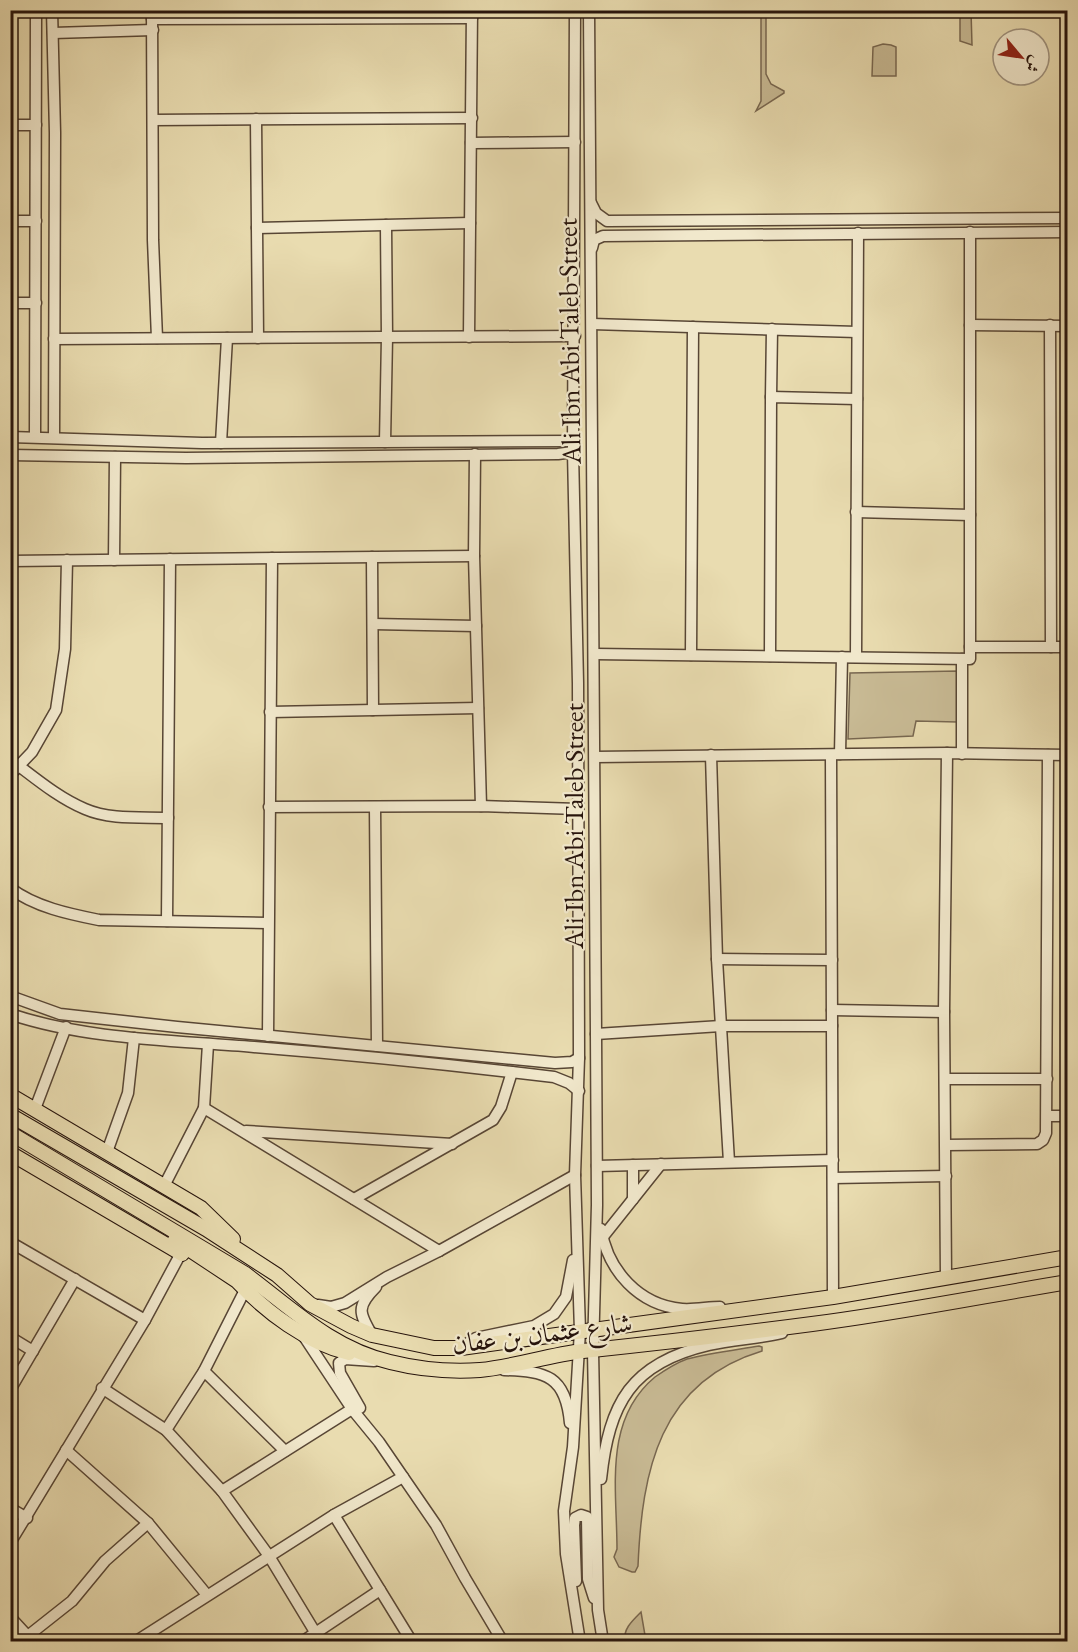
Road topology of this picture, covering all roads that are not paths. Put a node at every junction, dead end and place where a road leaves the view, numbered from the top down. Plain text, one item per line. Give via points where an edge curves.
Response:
1 (36, 10) edge
2 (52, 10) edge
3 (575, 10) edge
4 (589, 10) edge
5 (368, 14) edge
6 (472, 14) edge
7 (152, 20) edge
8 (53, 33) junction
9 (472, 118) junction
10 (256, 119) junction
11 (153, 120) junction
12 (36, 124) junction
13 (10, 125) edge
14 (575, 142) junction
15 (471, 143) junction
16 (591, 204) junction
17 (1068, 218) edge
18 (10, 221) edge
19 (36, 221) junction
20 (471, 223) junction
21 (386, 225) junction
22 (257, 228) junction
23 (970, 232) junction
24 (1068, 232) edge
25 (858, 233) junction
26 (591, 251) junction
27 (10, 303) edge
28 (36, 303) junction
29 (592, 324) junction
30 (970, 325) junction
31 (1050, 326) junction
32 (1068, 326) edge
33 (693, 327) junction
34 (772, 329) junction
35 (857, 332) junction
36 (575, 336) junction
37 (387, 337) junction
38 (469, 337) junction
39 (157, 338) junction
40 (227, 338) junction
41 (258, 338) junction
42 (54, 339) junction
43 (771, 397) junction
44 (857, 399) junction
45 (36, 436) junction
46 (10, 437) edge
47 (54, 437) junction
48 (221, 442) junction
49 (385, 442) junction
50 (574, 446) junction
51 (475, 454) junction
52 (10, 455) edge
53 (115, 457) junction
54 (856, 512) junction
55 (970, 515) junction
56 (474, 556) junction
57 (372, 557) junction
58 (272, 558) junction
59 (170, 559) junction
60 (67, 560) junction
61 (114, 560) junction
62 (10, 561) edge
63 (373, 624) junction
64 (476, 626) junction
65 (1051, 646) junction
66 (970, 647) junction
67 (1068, 647) edge
68 (595, 654) junction
69 (691, 655) junction
70 (770, 656) junction
71 (842, 657) junction
72 (856, 657) junction
73 (962, 659) junction
74 (478, 708) junction
75 (373, 710) junction
76 (270, 712) junction
77 (947, 753) junction
78 (836, 754) junction
79 (962, 754) junction
80 (711, 755) junction
81 (1048, 755) junction
82 (1068, 755) edge
83 (595, 757) junction
84 (19, 766) junction
85 (10, 775) edge
86 (481, 806) junction
87 (269, 807) junction
88 (375, 807) junction
89 (578, 809) junction
90 (168, 818) junction
91 (10, 888) edge
92 (167, 921) junction
93 (268, 923) junction
94 (717, 959) junction
95 (832, 960) junction
96 (10, 996) edge
97 (832, 1010) junction
98 (944, 1012) junction
99 (10, 1014) edge
100 (721, 1026) junction
101 (832, 1026) junction
102 (66, 1027) junction
103 (596, 1034) junction
104 (268, 1036) junction
105 (134, 1038) junction
106 (208, 1044) junction
107 (377, 1046) junction
108 (579, 1058) junction
109 (555, 1063) junction
110 (512, 1072) junction
111 (554, 1077) junction
112 (945, 1079) junction
113 (1047, 1079) junction
114 (579, 1091) junction
115 (10, 1095) edge
116 (204, 1108) junction
117 (35, 1109) junction
118 (1047, 1116) junction
119 (1068, 1116) edge
120 (14, 1117) edge
121 (242, 1131) junction
122 (10, 1133) edge
123 (452, 1144) junction
124 (946, 1145) junction
125 (107, 1152) junction
126 (10, 1153) edge
127 (832, 1160) junction
128 (729, 1162) junction
129 (661, 1164) junction
130 (633, 1165) junction
131 (597, 1166) junction
132 (575, 1175) junction
133 (946, 1176) junction
134 (832, 1178) junction
135 (164, 1186) junction
136 (354, 1199) junction
137 (633, 1199) junction
138 (597, 1205) junction
139 (155, 1220) junction
140 (577, 1227) junction
141 (602, 1238) junction
142 (10, 1242) edge
143 (439, 1251) junction
144 (181, 1253) junction
145 (1068, 1257) edge
146 (256, 1261) junction
147 (387, 1277) junction
148 (946, 1278) junction
149 (75, 1279) junction
150 (1068, 1281) edge
151 (245, 1290) junction
152 (833, 1297) junction
153 (310, 1304) junction
154 (145, 1320) junction
155 (814, 1324) junction
156 (586, 1330) junction
157 (302, 1335) junction
158 (372, 1335) junction
159 (10, 1336) edge
160 (461, 1348) junction
161 (33, 1351) junction
162 (586, 1351) junction
163 (389, 1362) junction
164 (480, 1370) junction
165 (204, 1371) junction
166 (102, 1388) junction
167 (10, 1390) edge
168 (352, 1409) junction
169 (166, 1430) junction
170 (379, 1442) junction
171 (573, 1447) junction
172 (66, 1450) junction
173 (285, 1451) junction
174 (403, 1477) junction
175 (222, 1491) junction
176 (10, 1508) edge
177 (334, 1515) junction
178 (27, 1518) junction
179 (596, 1521) junction
180 (148, 1523) junction
181 (10, 1542) edge
182 (269, 1556) junction
183 (380, 1590) junction
184 (207, 1595) junction
185 (598, 1610) junction
186 (10, 1617) edge
187 (318, 1637) edge
188 (10, 1638) edge
189 (31, 1638) edge
190 (579, 1640) edge
191 (14, 1641) edge
192 (135, 1641) edge
193 (302, 1641) edge
194 (412, 1641) edge
195 (503, 1641) edge
196 (603, 1641) edge

1 - 12 street
2 - 8 street
3 - 14 street, Ali Ibn Abi Taleb Street
4 - 16 street, Ali Ibn Abi Taleb Street
5 - 6 street
5 - 7 street
6 - 9 street
7 - 8 street
7 - 11 street
8 - 42 street
9 - 10 street
9 - 15 street
10 - 11 street
10 - 22 street
11 - 39 street
12 - 13 street
12 - 19 street
14 - 15 street
14 - 36 street, Ali Ibn Abi Taleb Street
15 - 20 street
16 - 17 street via 607,221
16 - 26 street, Ali Ibn Abi Taleb Street
18 - 19 street
19 - 28 street
20 - 21 street
20 - 38 street
21 - 22 street
21 - 37 street
22 - 41 street
23 - 24 street
23 - 25 street
23 - 30 street
25 - 26 street via 603,236 594,240
25 - 35 street
26 - 29 street, Ali Ibn Abi Taleb Street
27 - 28 street
28 - 45 street
29 - 33 street
29 - 68 street, Ali Ibn Abi Taleb Street
30 - 31 street
30 - 55 street
31 - 32 street
31 - 65 street
33 - 34 street
33 - 69 street
34 - 35 street
34 - 43 street
35 - 44 street
36 - 38 street
36 - 50 street, Ali Ibn Abi Taleb Street
37 - 38 street
37 - 41 street
37 - 49 street
39 - 40 street
39 - 42 street
40 - 41 street
40 - 48 street
42 - 47 street
43 - 44 street
43 - 70 street
44 - 54 street
45 - 46 street
45 - 47 street
47 - 48 street
48 - 49 street
49 - 50 street
50 - 51 street
50 - 89 street, Ali Ibn Abi Taleb Street
51 - 53 street
51 - 56 street
52 - 53 street
53 - 61 street
54 - 55 street
54 - 72 street
55 - 66 street
56 - 57 street
56 - 64 street
57 - 58 street
57 - 63 street
58 - 59 street
58 - 76 street
59 - 61 street
59 - 90 street
60 - 61 street
60 - 62 street
60 - 84 street via 65,649 56,710 32,752
63 - 64 street
63 - 75 street
64 - 74 street
65 - 66 street
65 - 67 street
66 - 73 street via 970,660
68 - 69 street
68 - 83 street, Ali Ibn Abi Taleb Street
69 - 70 street
70 - 71 street
71 - 72 street
71 - 78 street
72 - 73 street
73 - 79 street
74 - 75 street
74 - 86 street
75 - 76 street
76 - 87 street
77 - 78 street
77 - 79 street
77 - 98 street
78 - 80 street
78 - 95 street
79 - 81 street
80 - 83 street
80 - 94 street
81 - 82 street
81 - 113 street
83 - 103 street, Ali Ibn Abi Taleb Street
84 - 85 street
84 - 90 street via 86,810 112,816
86 - 88 street
86 - 89 street
87 - 88 street
87 - 93 street
88 - 107 street
89 - 108 street, Ali Ibn Abi Taleb Street
90 - 92 street
91 - 92 street via 23,898 72,915 99,920
92 - 93 street
93 - 104 street
94 - 95 street
94 - 100 street
95 - 97 street
96 - 104 street via 60,1014
97 - 98 street
97 - 101 street
98 - 112 street
99 - 102 street
100 - 101 street
100 - 103 street
100 - 128 street
101 - 127 street
102 - 105 street
102 - 117 street
103 - 131 street, Ali Ibn Abi Taleb Street
104 - 107 street
105 - 106 street
105 - 125 street via 128,1093
106 - 110 street
106 - 116 street
107 - 109 street
108 - 109 street
108 - 114 street, Ali Ibn Abi Taleb Street
109 - 111 street via 558,1071
110 - 111 street
110 - 123 street via 494,1120
111 - 114 street
112 - 113 street
112 - 124 street
113 - 118 street
114 - 132 street, Ali Ibn Abi Taleb Street
115 - 117 main road
116 - 121 street
116 - 135 street
117 - 125 main road
118 - 119 street
118 - 124 street via 1046,1133 1037,1144
120 - 146 main road, شارع عثمان بن عفان
121 - 123 street
121 - 136 street
122 - 139 main road, شارع عثمان بن عفان
123 - 136 street
124 - 133 street
125 - 135 main road
126 - 144 main road
127 - 128 street
127 - 134 street
128 - 129 street
129 - 130 street
129 - 137 street
130 - 131 street
130 - 137 street
131 - 138 street, Ali Ibn Abi Taleb Street
132 - 140 street, Ali Ibn Abi Taleb Street
132 - 143 street
133 - 134 street
133 - 148 street
134 - 152 street
135 - 146 main road via 201,1208
136 - 143 street
137 - 141 street
138 - 141 street
138 - 156 street, Ali Ibn Abi Taleb Street
139 - 151 main road via 180,1245
139 - 163 main road, شارع عثمان بن عفان via 244,1274 321,1332 356,1351
140 - 156 street
140 - 160 street via 566,1296 554,1314 534,1326 476,1338
141 - 152 street via 628,1285 645,1298 667,1306 684,1309 768,1305
142 - 149 street
143 - 147 street
144 - 151 main road
144 - 154 street
145 - 148 main road, شارع عثمان بن عفان
146 - 153 main road, شارع عثمان بن عفان
147 - 153 street via 338,1305
147 - 158 street via 362,1305 361,1317
148 - 152 main road, شارع عثمان بن عفان
149 - 154 street
149 - 161 street
150 - 155 main road, شارع عثمان بن عفان
151 - 157 main road
151 - 165 street
152 - 156 main road, شارع عثمان بن عفان
153 - 158 main road, شارع عثمان بن عفان
154 - 166 street
155 - 162 main road, شارع عثمان بن عفان
155 - 179 street via 767,1337 711,1344 676,1354 652,1367 629,1388 614,1415 604,1450
156 - 160 main road, شارع عثمان بن عفان
156 - 162 street, Ali Ibn Abi Taleb Street
157 - 163 main road via 330,1348
157 - 168 street
158 - 160 main road, شارع عثمان بن عفان via 434,1348
159 - 161 street
161 - 167 street
162 - 164 main road, شارع عثمان بن عفان
162 - 171 street
162 - 179 street, Ali Ibn Abi Taleb Street
163 - 164 main road, شارع عثمان بن عفان
163 - 170 street via 345,1359 339,1363 340,1373
164 - 171 street via 537,1373 561,1386 570,1416
165 - 169 street
165 - 173 street
166 - 169 street
166 - 172 street
168 - 170 street
168 - 173 street
169 - 175 street
170 - 174 street
171 - 190 street via 565,1522
172 - 178 street
172 - 180 street
173 - 175 street
174 - 177 street
174 - 195 street via 436,1525
175 - 182 street
176 - 178 street
177 - 182 street
177 - 183 street
178 - 181 street
179 - 185 street, Ali Ibn Abi Taleb Street
180 - 184 street
180 - 189 street via 105,1561 72,1601
182 - 184 street
182 - 187 street
183 - 187 street
183 - 194 street
184 - 192 street
185 - 190 street via 588,1579 586,1517 581,1515 575,1518 574,1525
185 - 196 street, Ali Ibn Abi Taleb Street
186 - 189 street
187 - 193 street
188 - 191 street

